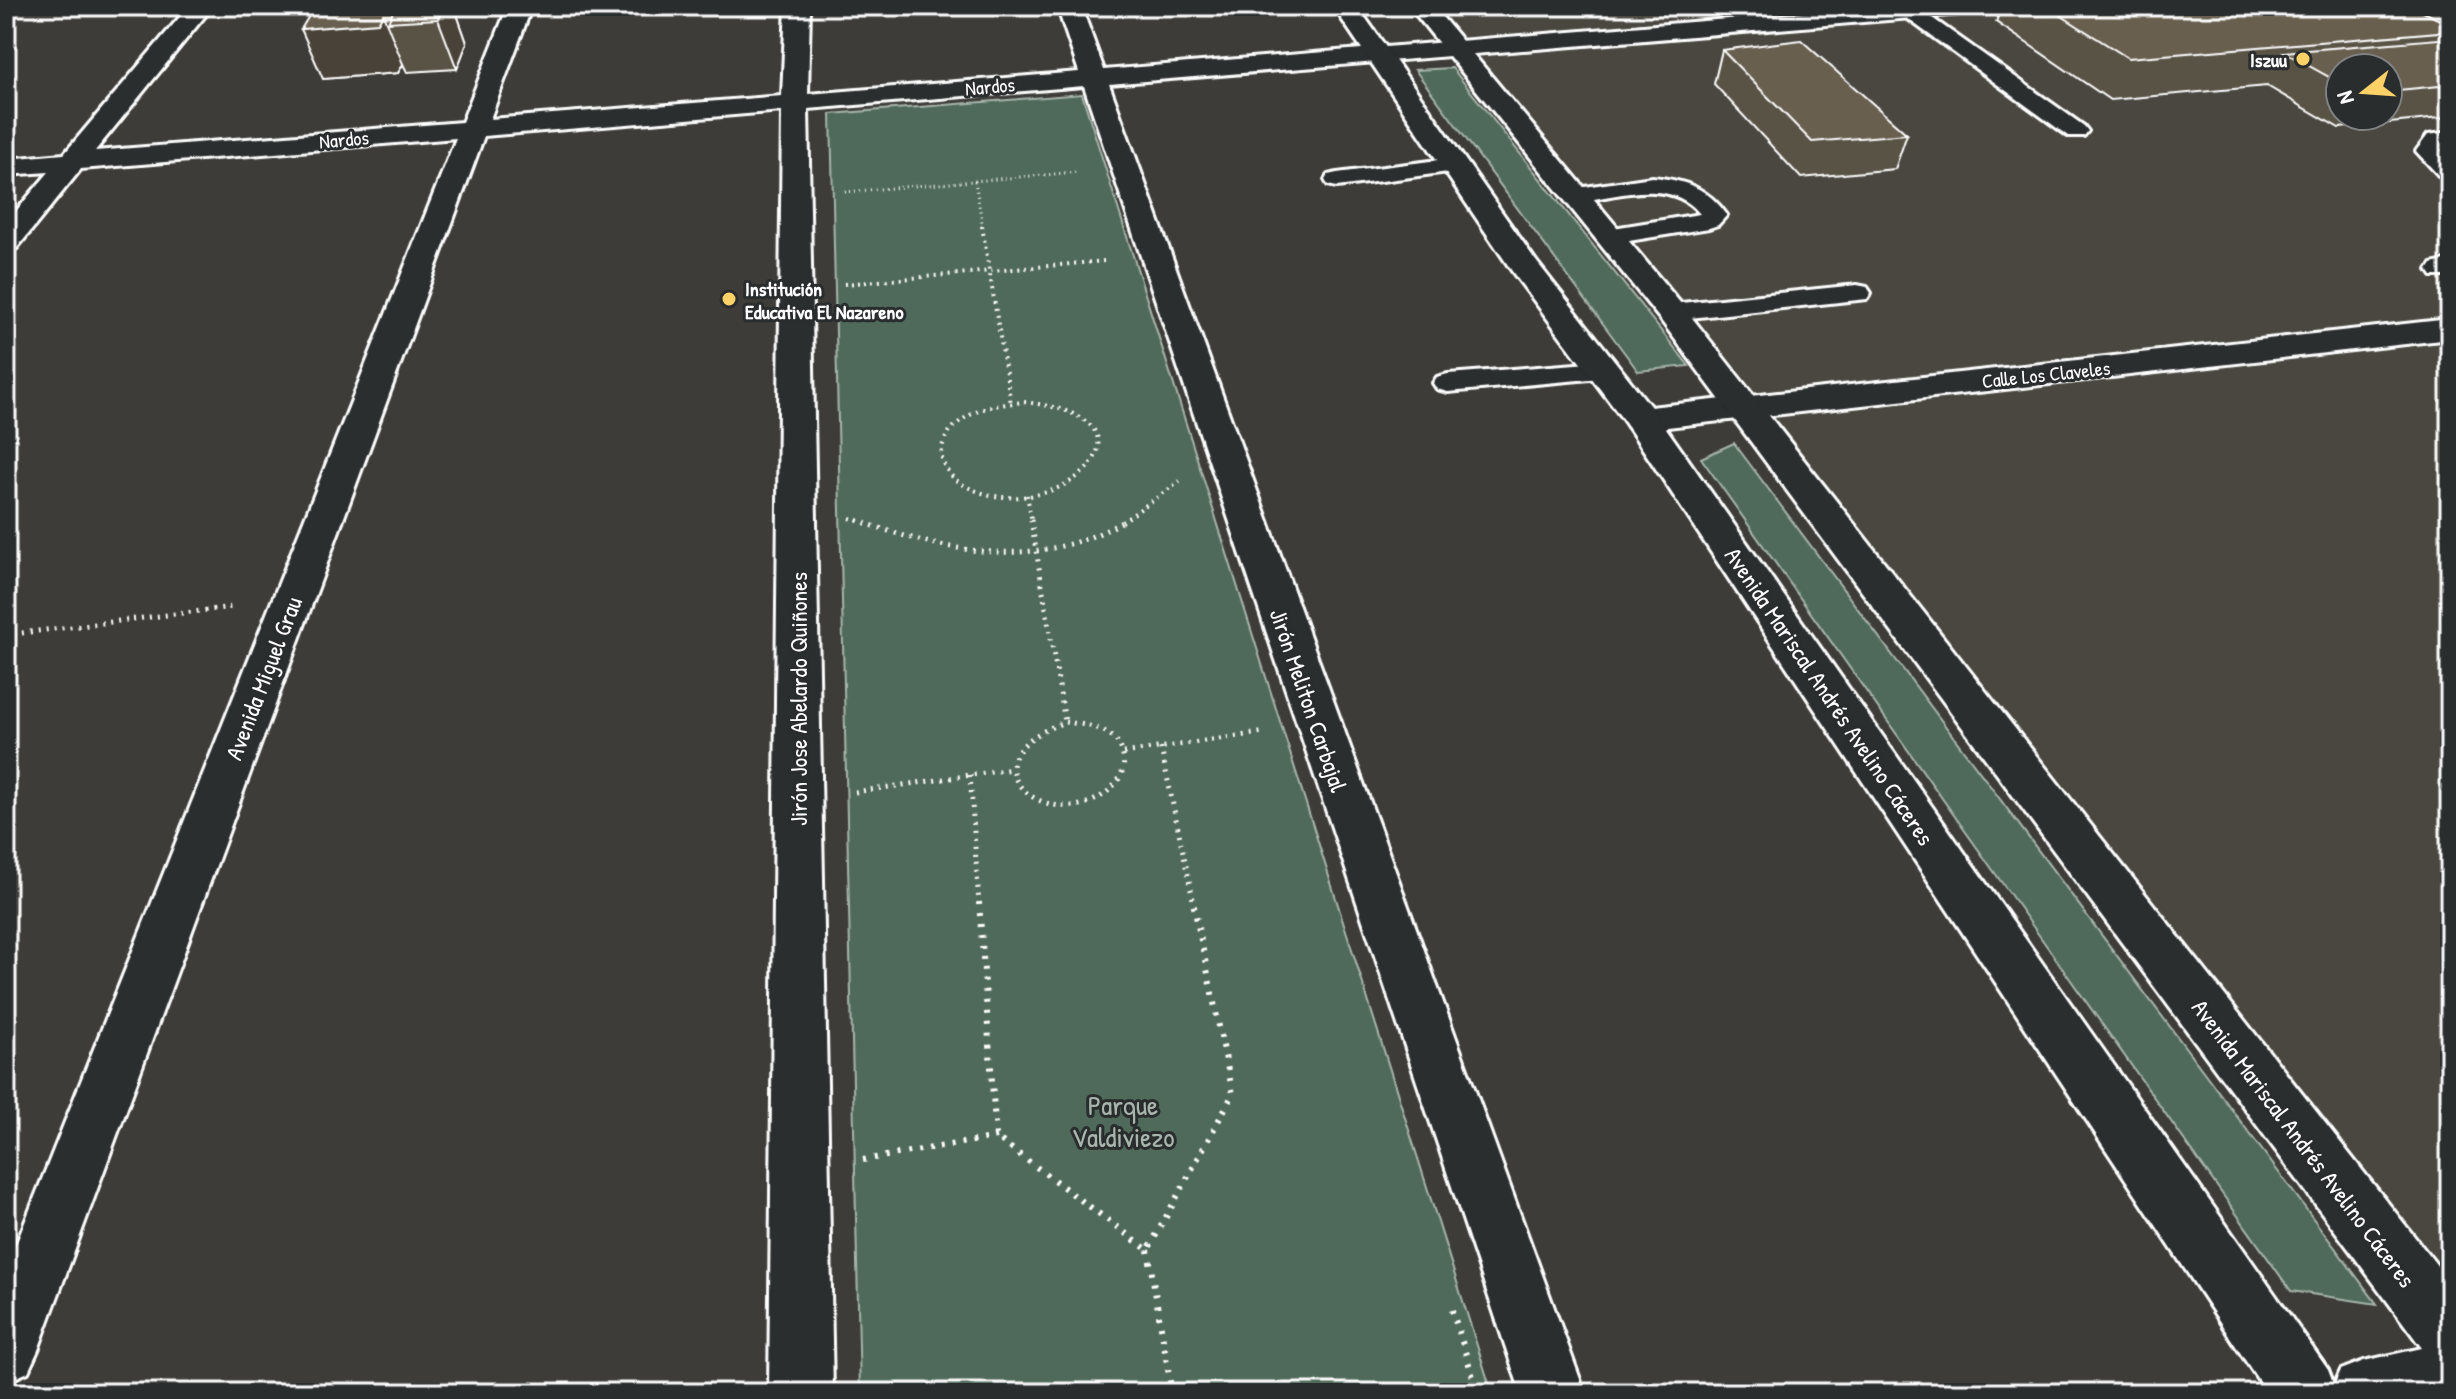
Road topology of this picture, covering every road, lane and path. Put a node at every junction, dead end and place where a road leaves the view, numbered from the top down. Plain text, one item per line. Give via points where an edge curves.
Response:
1 (201, 6) edge
2 (520, 6) edge
3 (798, 6) edge
4 (1069, 6) edge
5 (1345, 6) edge
6 (1421, 6) edge
7 (1973, 6) edge
8 (1911, 12) junction
9 (1455, 50) junction
10 (1380, 56) junction
11 (1092, 78) junction
12 (795, 102) junction
13 (473, 128) junction
14 (2076, 131) dead end
15 (2450, 139) edge
16 (71, 162) junction
17 (1454, 165) junction
18 (6, 167) edge
19 (1123, 167) junction
20 (2450, 173) edge
21 (1337, 180) dead end
22 (975, 181) junction
23 (1578, 195) junction
24 (796, 196) junction
25 (1610, 236) junction
26 (6, 242) edge
27 (1154, 256) junction
28 (839, 269) dead end
29 (990, 271) junction
30 (1857, 293) dead end
31 (1671, 312) junction
32 (2450, 329) edge
33 (1602, 371) junction
34 (1448, 383) dead end
35 (1011, 404) junction
36 (1741, 407) junction
37 (1641, 419) junction
38 (1222, 448) junction
39 (1027, 495) junction
40 (846, 532) dead end
41 (1036, 552) junction
42 (293, 600) junction
43 (6, 635) edge
44 (1065, 722) junction
45 (1318, 724) junction
46 (1161, 748) junction
47 (1124, 753) junction
48 (1012, 769) junction
49 (970, 775) junction
50 (854, 777) dead end
51 (854, 792) junction
52 (799, 800) junction
53 (854, 807) dead end
54 (996, 1137) junction
55 (863, 1145) dead end
56 (864, 1160) junction
57 (800, 1172) junction
58 (864, 1176) dead end
59 (1148, 1250) junction
60 (1450, 1303) dead end
61 (2450, 1333) edge
62 (6, 1350) edge
63 (2450, 1374) edge
64 (801, 1393) edge
65 (1172, 1393) edge
66 (1478, 1393) edge
67 (1553, 1393) edge
68 (2305, 1393) edge
69 (2364, 1393) edge

1 - 16 street
2 - 13 street, Avenida Miguel Grau
3 - 12 street, Jirón Jose Abelardo Quiñones
4 - 11 street, Jirón Meliton Carbajal
5 - 10 street, Avenida Mariscal Andrés Avelino Cáceres
6 - 9 street, Avenida Mariscal Andrés Avelino Cáceres
7 - 8 street, Nardos
8 - 9 street, Nardos
8 - 14 lane
9 - 10 street, Nardos
9 - 23 street, Avenida Mariscal Andrés Avelino Cáceres
10 - 11 street, Nardos
10 - 17 street, Avenida Mariscal Andrés Avelino Cáceres
11 - 12 street, Nardos
11 - 19 street, Jirón Meliton Carbajal
12 - 13 street, Nardos
12 - 24 street, Jirón Jose Abelardo Quiñones
13 - 16 street, Nardos
13 - 42 street, Avenida Miguel Grau
15 - 20 lane via 2436,140 2428,151
16 - 18 street, Nardos
16 - 26 street
17 - 21 lane
17 - 33 street, Avenida Mariscal Andrés Avelino Cáceres
19 - 22 path
19 - 27 street, Jirón Meliton Carbajal
22 - 24 path
22 - 29 path
23 - 25 street, Avenida Mariscal Andrés Avelino Cáceres
23 - 25 lane via 1663,183 1684,187 1706,201 1714,215
24 - 52 street, Jirón Jose Abelardo Quiñones
25 - 31 street, Avenida Mariscal Andrés Avelino Cáceres
27 - 29 path
27 - 38 street, Jirón Meliton Carbajal
28 - 29 path via 840,285
29 - 35 path
30 - 31 lane
31 - 36 street, Avenida Mariscal Andrés Avelino Cáceres
32 - 36 street, Calle Los Claveles
33 - 34 lane
33 - 37 street, Avenida Mariscal Andrés Avelino Cáceres
35 - 39 path via 957,423 939,451 942,466 973,490
35 - 39 path via 1070,410 1097,434 1099,449 1092,465 1076,479
36 - 37 street, Calle Los Claveles
36 - 61 street, Avenida Mariscal Andrés Avelino Cáceres
37 - 68 street, Avenida Mariscal Andrés Avelino Cáceres
38 - 41 path via 1137,514 1091,538
38 - 45 street, Jirón Meliton Carbajal
39 - 41 path
40 - 41 path via 845,516 917,543 973,554
41 - 44 path
42 - 43 path
42 - 62 street, Avenida Miguel Grau
44 - 47 path via 1099,726 1112,734
44 - 48 path via 1032,734 1012,759
45 - 46 path
45 - 67 street, Jirón Meliton Carbajal
46 - 47 path
46 - 59 path via 1233,1094
47 - 48 path via 1125,771 1117,784 1104,795 1067,806 1031,797 1018,787
48 - 49 path
49 - 51 path
49 - 54 path
50 - 51 path
51 - 52 path
51 - 53 path
52 - 57 street, Jirón Jose Abelardo Quiñones
54 - 56 path
54 - 59 path
55 - 56 path
56 - 57 path
56 - 58 path
57 - 64 street, Jirón Jose Abelardo Quiñones
59 - 65 path
60 - 66 path
63 - 69 street

